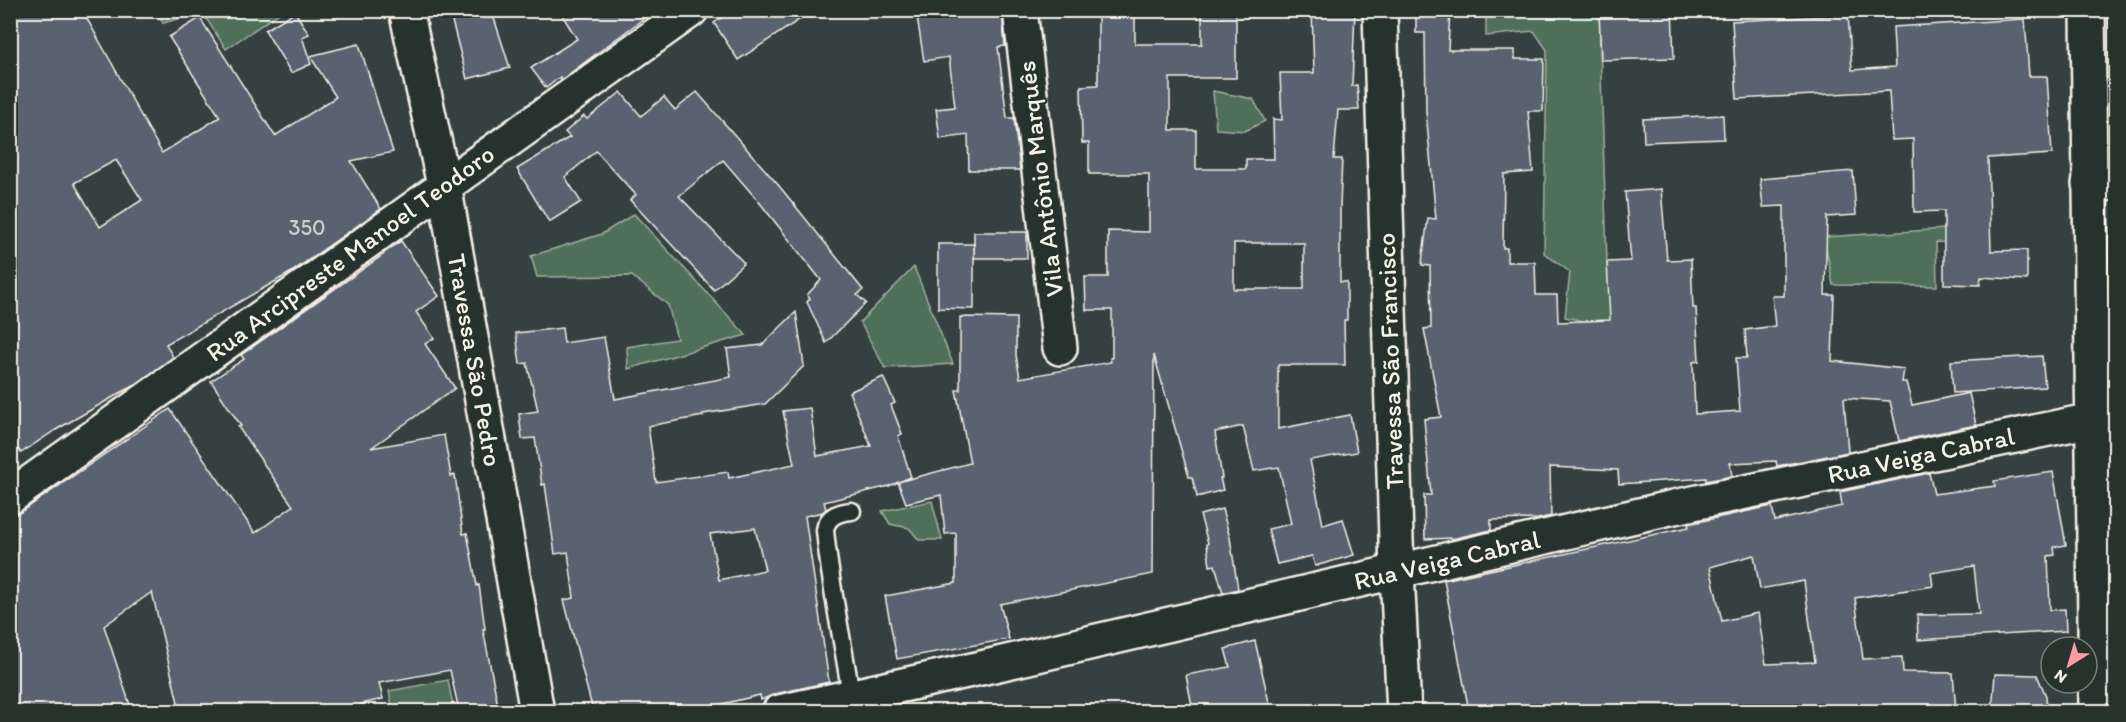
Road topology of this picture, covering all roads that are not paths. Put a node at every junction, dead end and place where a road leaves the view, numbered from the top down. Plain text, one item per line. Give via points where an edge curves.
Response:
1 (406, 10) edge
2 (691, 10) edge
3 (1020, 10) edge
4 (1380, 10) edge
5 (2088, 10) edge
6 (2102, 184) edge
7 (444, 185) junction
8 (1060, 348) dead end
9 (2104, 418) edge
10 (10, 497) edge
11 (852, 511) dead end
12 (1397, 572) junction
13 (851, 696) junction
14 (537, 711) edge
15 (779, 711) edge
16 (1404, 711) edge
17 (2096, 711) edge

1 - 7 street, Travessa São Pedro
2 - 7 street, Rua Arcipreste Manoel Teodoro
3 - 8 street, Vila Antônio Marquês
4 - 12 street, Travessa São Francisco
5 - 6 street
6 - 9 street
7 - 10 street, Rua Arcipreste Manoel Teodoro
7 - 14 street, Travessa São Pedro
9 - 12 street, Rua Veiga Cabral via 1674,507
9 - 17 street
11 - 13 lane via 830,518 825,530
12 - 13 street, Rua Veiga Cabral
12 - 16 street, Travessa São Francisco
13 - 15 street, Rua Veiga Cabral

